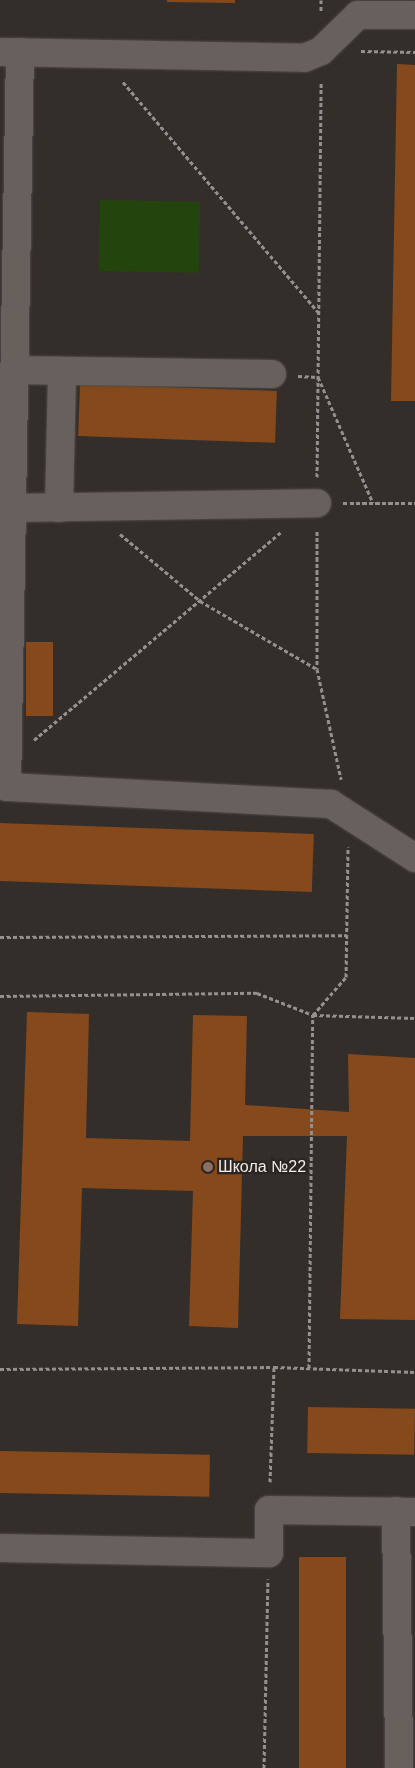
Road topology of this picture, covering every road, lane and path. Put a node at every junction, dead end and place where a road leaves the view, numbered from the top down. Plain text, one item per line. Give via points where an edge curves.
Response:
1 (415, 14) edge
2 (10, 52) edge
3 (415, 52) edge
4 (100, 54) junction
5 (321, 63) junction
6 (318, 313) junction
7 (13, 370) junction
8 (62, 371) junction
9 (272, 374) dead end
10 (318, 377) junction
11 (317, 503) junction
12 (372, 503) junction
13 (415, 503) edge
14 (86, 507) junction
15 (12, 508) junction
16 (59, 508) junction
17 (200, 601) junction
18 (317, 669) junction
19 (5, 779) edge
20 (349, 815) junction
21 (415, 858) edge
22 (347, 935) junction
23 (0, 937) edge
24 (0, 996) edge
25 (313, 1015) junction
26 (415, 1018) edge
27 (274, 1367) junction
28 (309, 1368) junction
29 (0, 1369) edge
30 (415, 1372) edge
31 (269, 1510) junction
32 (405, 1512) edge
33 (0, 1548) edge
34 (269, 1553) junction
35 (264, 1768) edge
36 (399, 1768) edge

1 - 5 lane via 358,15
2 - 4 lane
2 - 7 lane
3 - 5 path
4 - 5 lane via 304,58
4 - 6 path
5 - 6 path
6 - 10 path
7 - 8 lane
7 - 15 lane
8 - 9 lane
8 - 16 lane
10 - 11 path
10 - 12 path
11 - 12 path
11 - 14 lane
11 - 17 path
11 - 18 path
12 - 13 path
14 - 16 lane
14 - 17 path
15 - 16 lane
15 - 19 lane
17 - 18 path
17 - 19 path
18 - 20 path
19 - 20 lane via 331,804
20 - 21 lane
20 - 22 path
22 - 23 path
22 - 25 path via 346,976
24 - 25 path via 257,993
25 - 26 path
25 - 28 path
27 - 28 path
27 - 29 path
27 - 31 path
28 - 30 path
31 - 32 lane
31 - 34 lane
32 - 36 lane
33 - 34 lane
34 - 35 path

